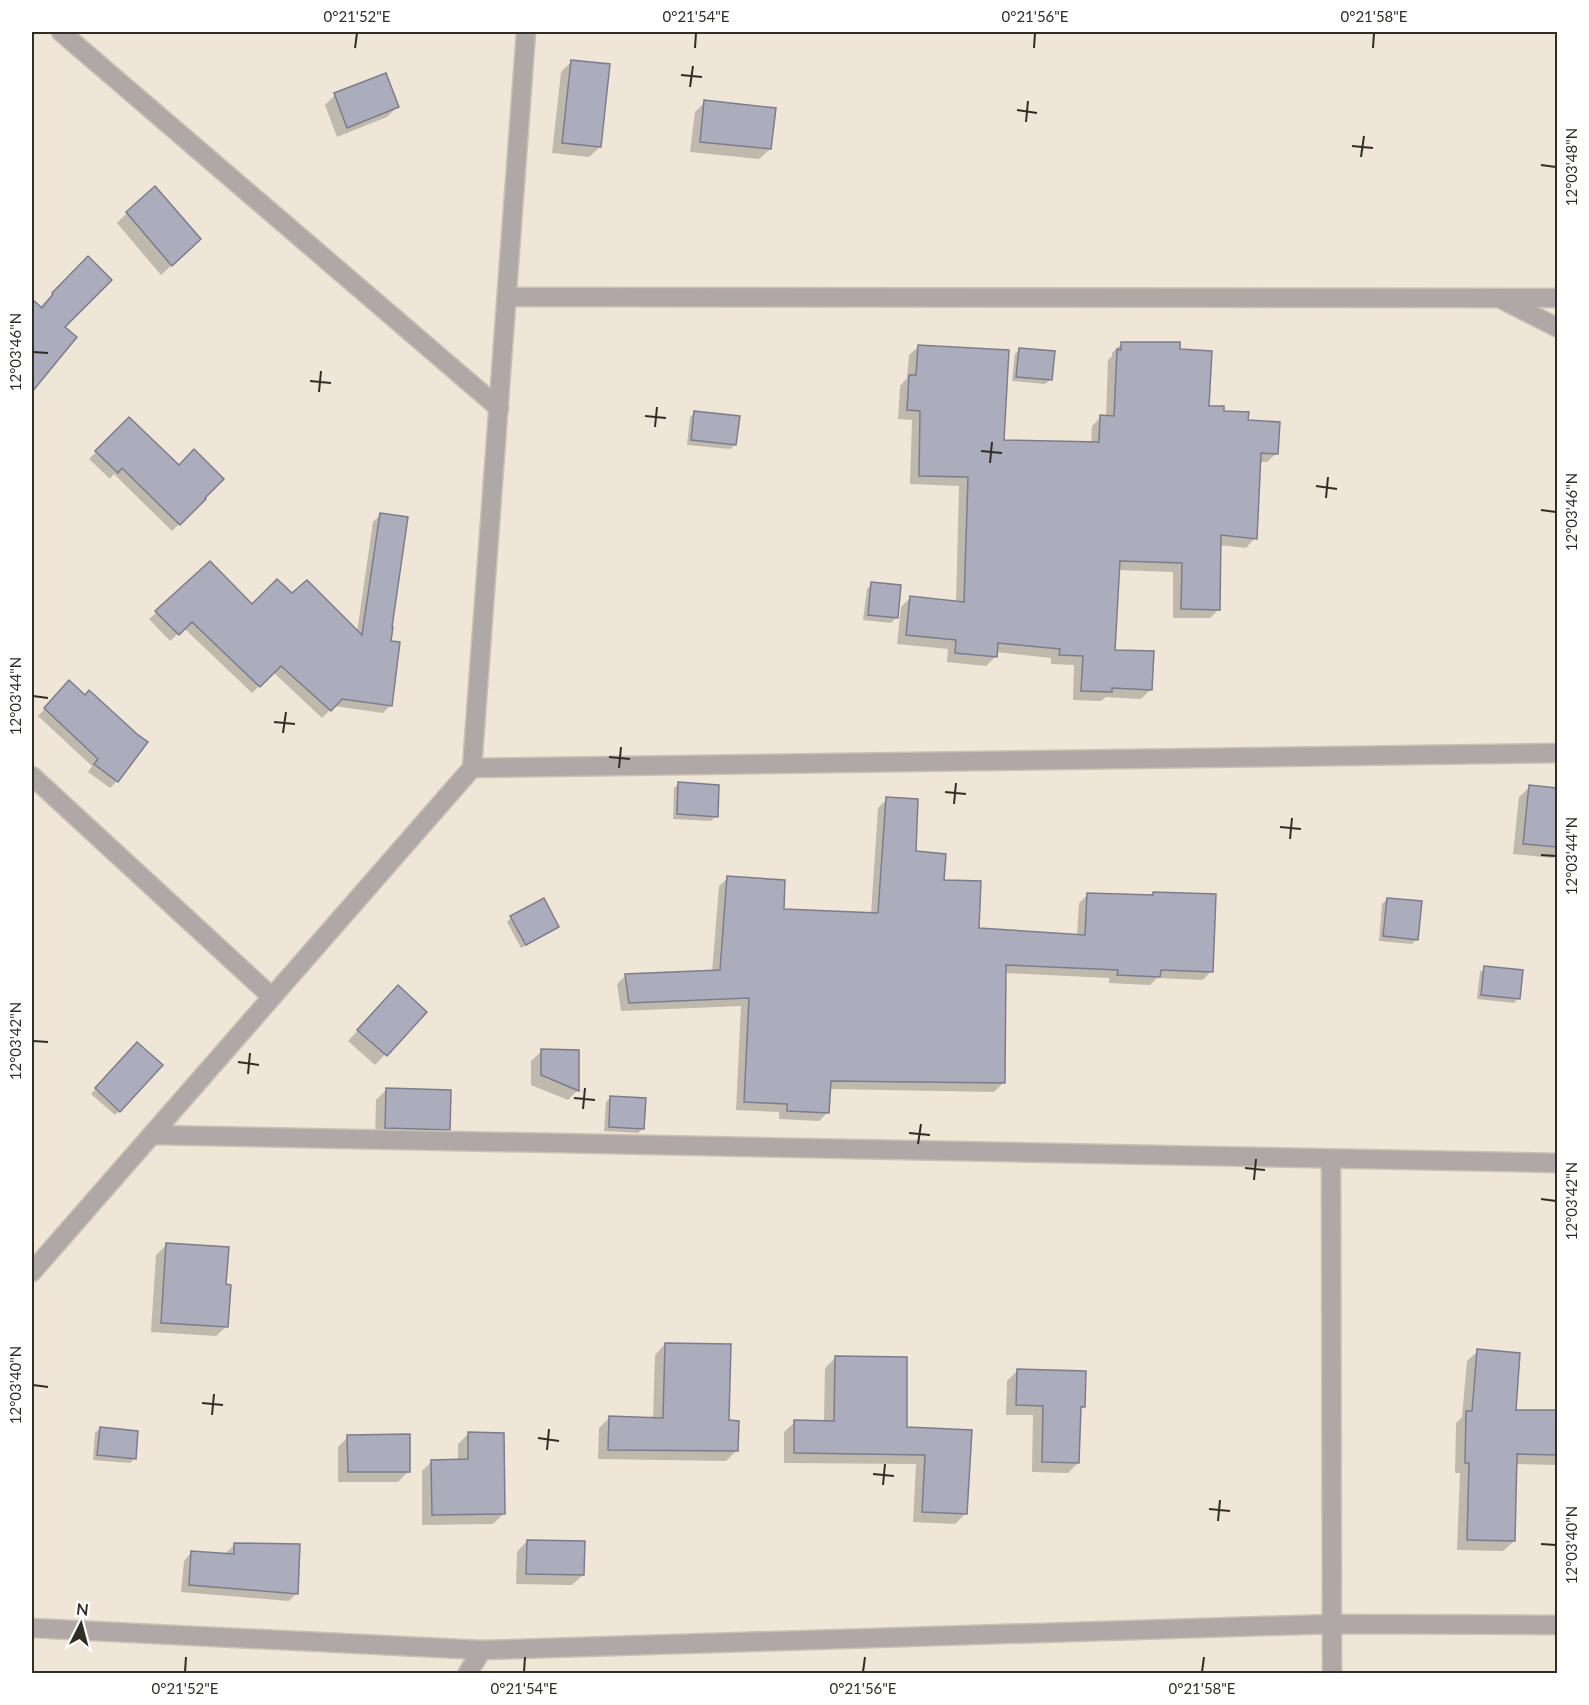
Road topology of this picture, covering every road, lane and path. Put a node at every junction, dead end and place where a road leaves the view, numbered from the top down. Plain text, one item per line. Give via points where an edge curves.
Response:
1 (61, 32) edge
2 (526, 32) edge
3 (507, 297) junction
4 (1499, 298) junction
5 (1557, 298) edge
6 (1557, 328) edge
7 (498, 408) junction
8 (1557, 753) edge
9 (472, 768) junction
10 (32, 776) edge
11 (272, 997) junction
12 (152, 1135) junction
13 (1331, 1159) junction
14 (1557, 1163) edge
15 (32, 1272) edge
16 (1332, 1624) junction
17 (1557, 1625) edge
18 (32, 1629) edge
19 (482, 1650) junction
20 (467, 1674) edge
21 (1332, 1674) edge

1 - 7 street
2 - 3 street
3 - 4 street
3 - 7 street
4 - 5 street
4 - 6 street
7 - 9 street
8 - 9 street
9 - 11 street
10 - 11 street
11 - 12 street
12 - 13 street
12 - 15 street
13 - 14 street
13 - 16 street
16 - 17 street
16 - 19 street
16 - 21 street
18 - 19 street
19 - 20 street

